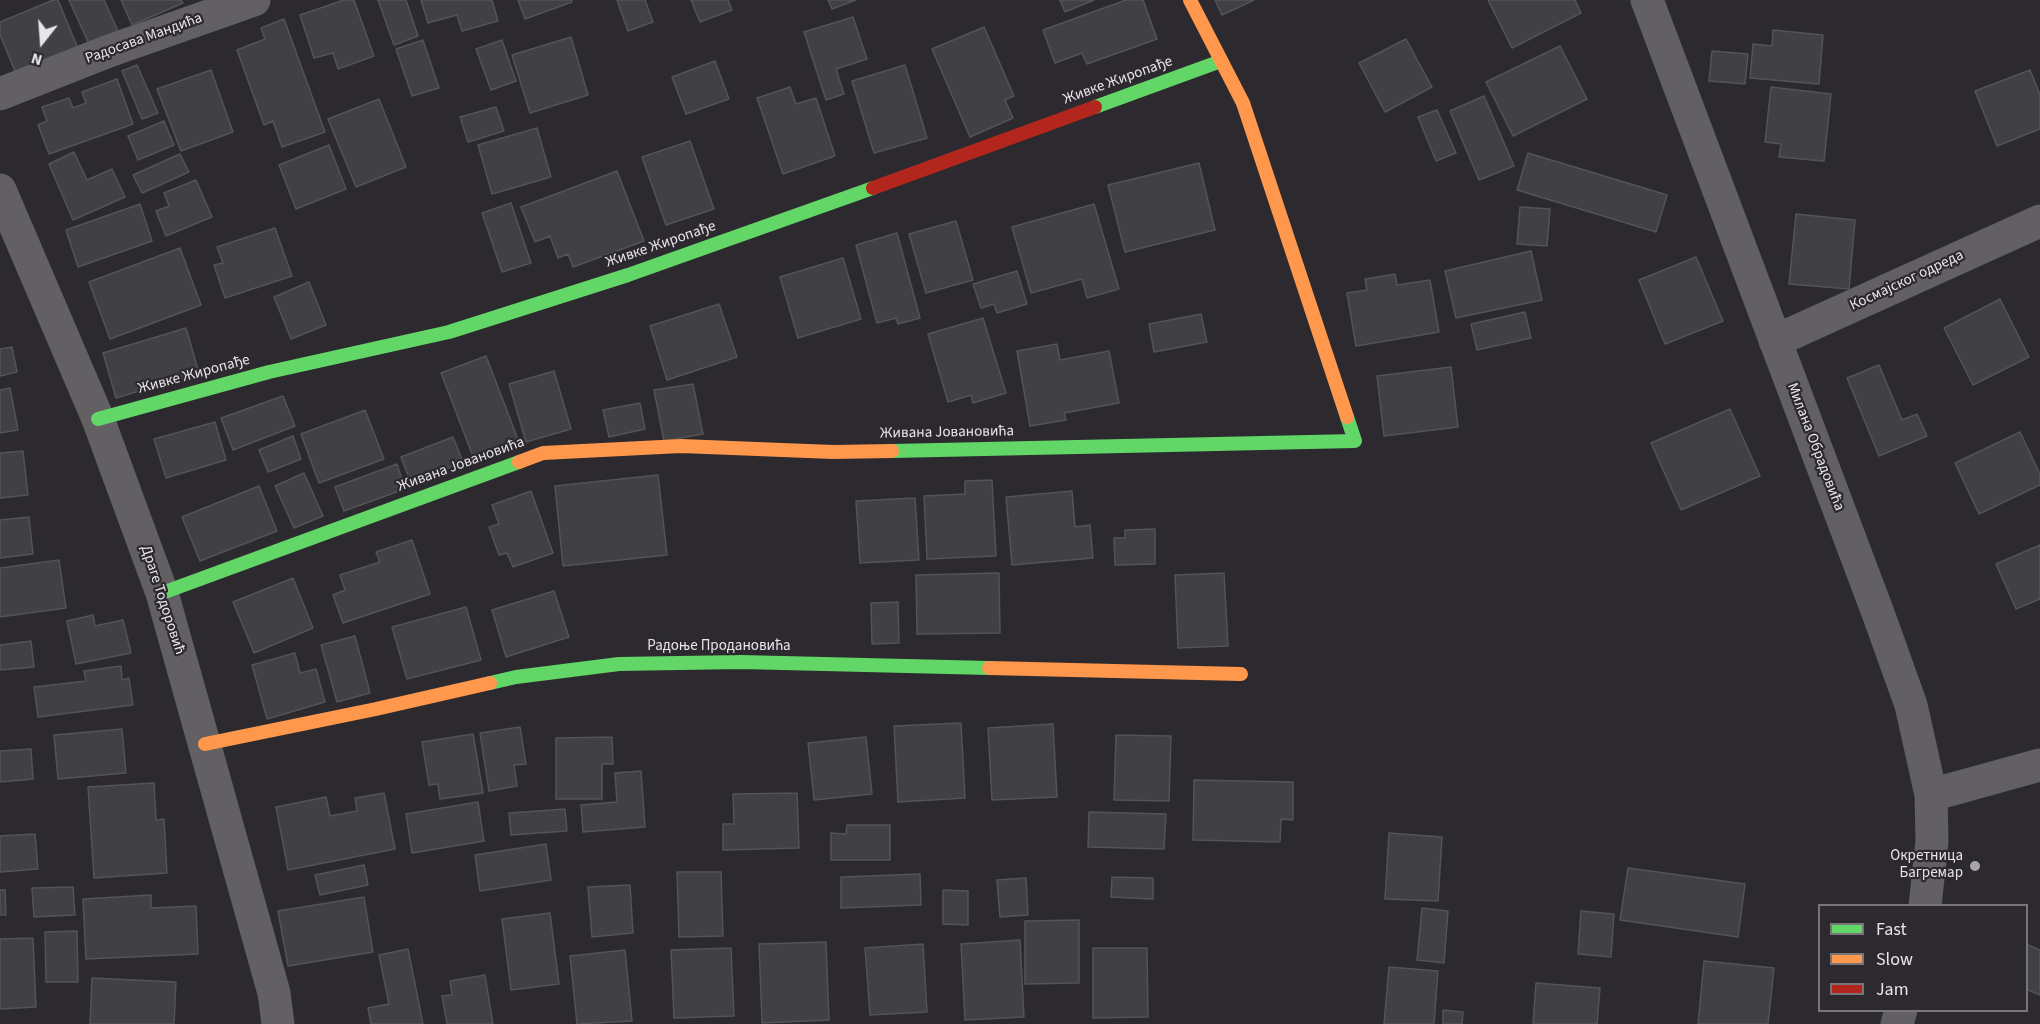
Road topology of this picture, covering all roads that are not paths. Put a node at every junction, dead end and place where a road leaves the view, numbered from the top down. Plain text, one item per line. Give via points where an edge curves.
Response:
1 (254, 0) edge
2 (1190, 0) edge
3 (1647, 0) edge
4 (1221, 61) junction
5 (0, 94) edge
6 (0, 190) edge
7 (2040, 221) edge
8 (1775, 341) junction
9 (98, 419) junction
10 (162, 593) junction
11 (1241, 674) dead end
12 (205, 744) junction
13 (2040, 765) edge
14 (1931, 795) junction
15 (1924, 904) edge
16 (278, 1024) edge

1 - 5 street, Радосава Мандића
2 - 4 street
3 - 8 street, Милана Обрадовића
4 - 9 street, Живке Жиропађе via 628,275 448,332 268,372
4 - 10 street, Живана Јовановића via 1243,103 1355,441 833,452 681,446 543,453
6 - 9 street, Драге Тодоровић
7 - 8 street, Космајског одреда
8 - 14 street, Милана Обрадовића via 1911,705
9 - 10 street, Драге Тодоровић
10 - 12 street, Драге Тодоровић
11 - 12 street, Радоње Продановића via 752,663 619,664 516,677
12 - 16 street, Драге Тодоровић via 274,993
13 - 14 street
14 - 15 street, Милана Обрадовића via 1932,841

